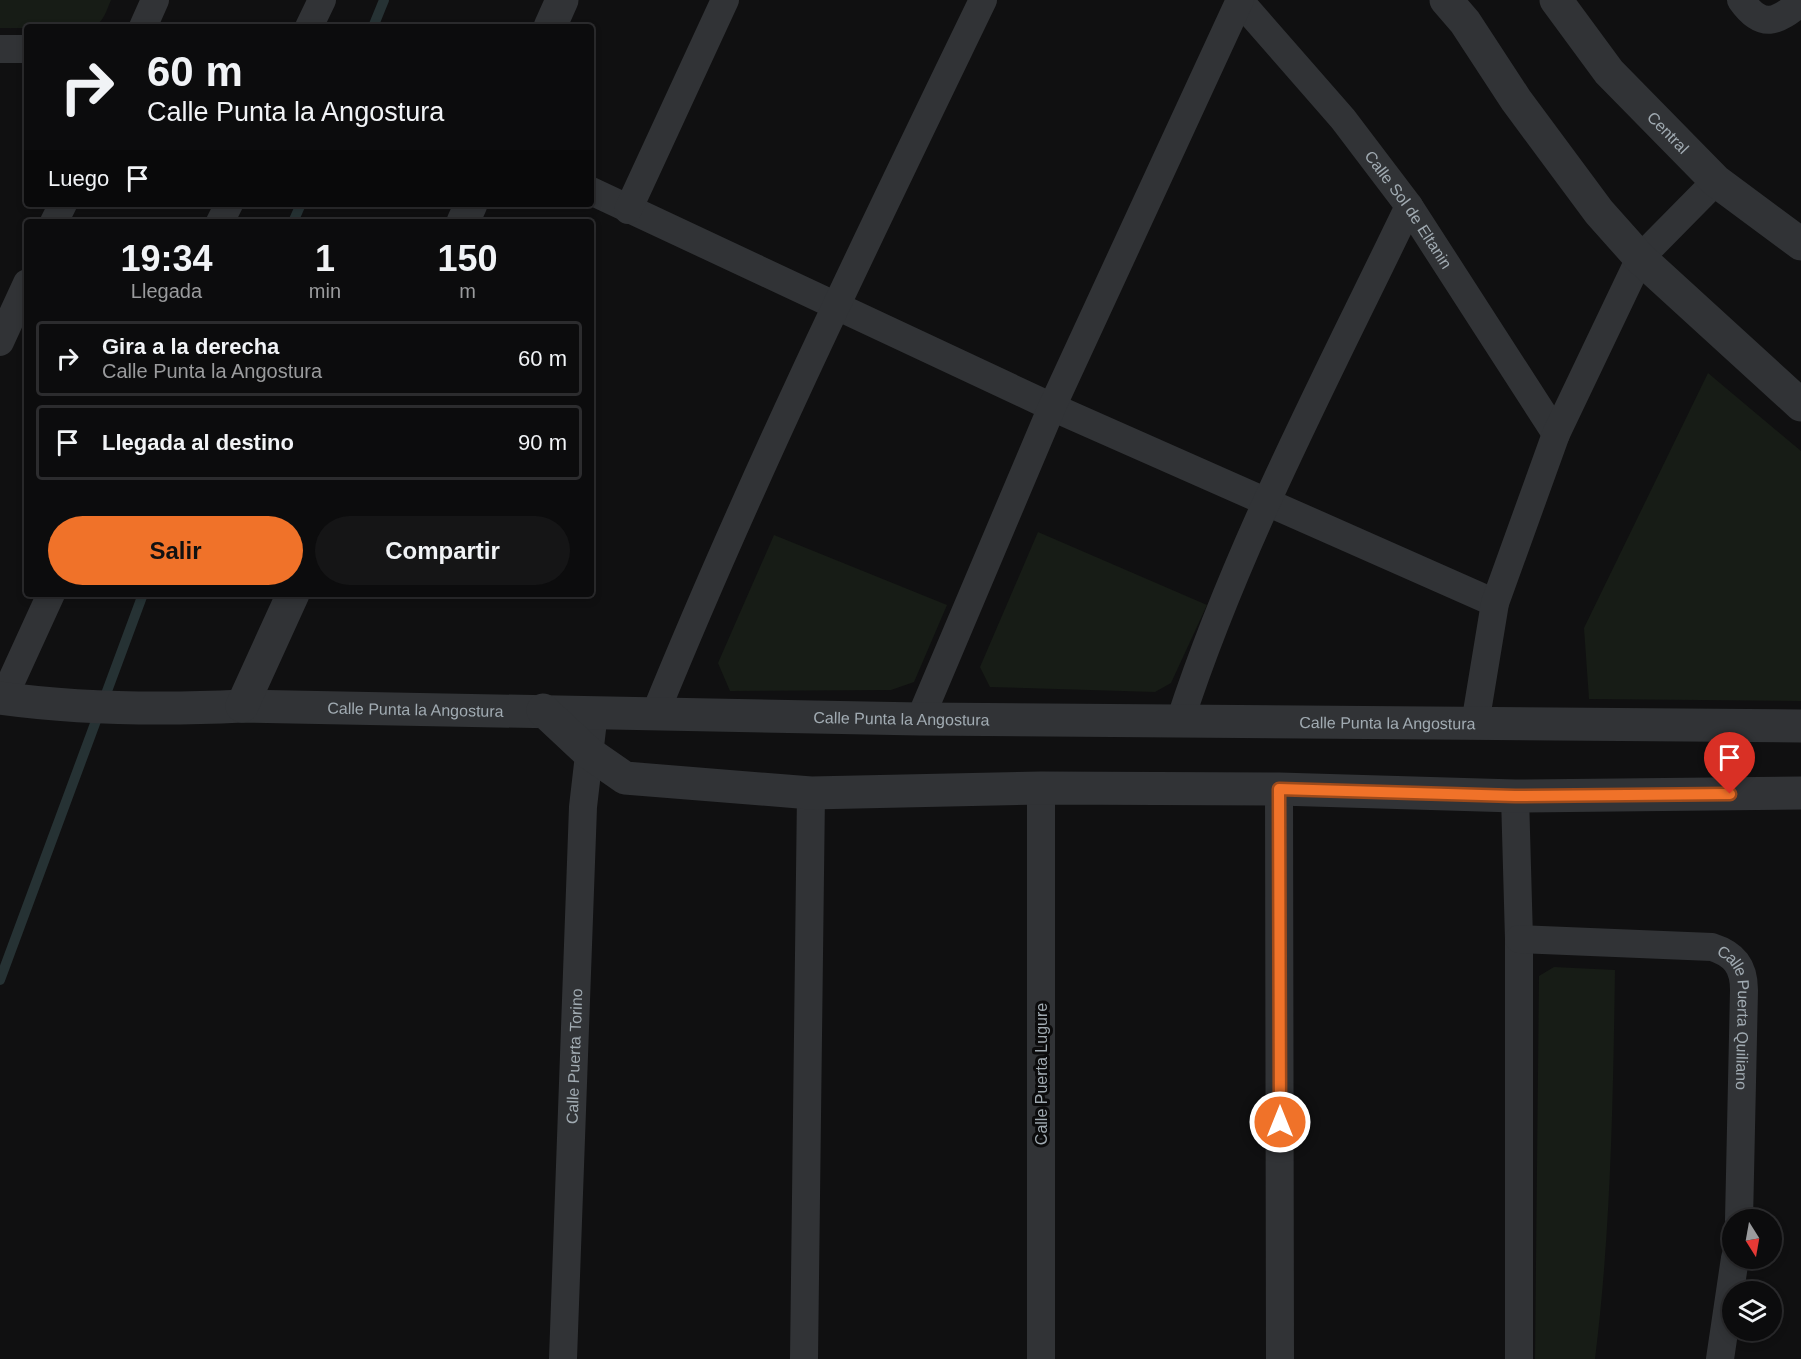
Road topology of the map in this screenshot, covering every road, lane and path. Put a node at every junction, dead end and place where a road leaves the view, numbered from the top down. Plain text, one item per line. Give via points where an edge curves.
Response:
1 (155, 0) edge
2 (321, 0) edge
3 (562, 0) edge
4 (725, 0) edge
5 (983, 0) edge
6 (1240, 0) edge
7 (1446, 0) edge
8 (1556, 0) edge
9 (1741, 0) edge
10 (1801, 2) edge
11 (144, 24) edge
12 (310, 24) edge
13 (551, 24) edge
14 (0, 49) edge
15 (24, 49) edge
16 (1716, 181) junction
17 (594, 193) edge
18 (1409, 206) junction
19 (628, 210) junction
20 (1801, 244) edge
21 (1640, 258) junction
22 (16, 292) edge
23 (835, 307) junction
24 (0, 342) edge
25 (1801, 405) edge
26 (1052, 407) junction
27 (1556, 434) junction
28 (1267, 503) junction
29 (50, 597) edge
30 (292, 597) edge
31 (1495, 603) junction
32 (2, 699) edge
33 (242, 706) junction
34 (543, 710) junction
35 (594, 712) junction
36 (656, 714) junction
37 (920, 719) junction
38 (1180, 721) junction
39 (1475, 724) junction
40 (1801, 726) edge
41 (589, 753) junction
42 (1041, 788) junction
43 (1279, 789) junction
44 (811, 793) junction
45 (1801, 793) edge
46 (1515, 796) junction
47 (1519, 939) junction
48 (1739, 1209) edge
49 (1733, 1269) edge
50 (563, 1359) edge
51 (804, 1359) edge
52 (1041, 1359) edge
53 (1280, 1359) edge
54 (1519, 1359) edge
55 (1720, 1359) edge

1 - 11 street
2 - 12 street
3 - 13 street
4 - 19 street
5 - 23 street
6 - 18 street, Calle Sol de Eltanin via 1343,119
6 - 26 street
7 - 21 street via 1592,203
8 - 16 street, Central via 1610,72
9 - 10 street via 1753,15 1772,20 1781,19
14 - 15 street
16 - 20 street, Central
16 - 21 street
17 - 19 street
18 - 27 street, Calle Sol de Eltanin
18 - 28 street
19 - 23 street
21 - 25 street
21 - 27 street
22 - 24 street
23 - 26 street
23 - 36 street
26 - 28 street
26 - 37 street
27 - 31 street
28 - 31 street
28 - 38 street via 1197,668
29 - 32 street
30 - 33 street
31 - 39 street
32 - 33 street, Calle Punta la Angostura via 46,704
33 - 34 street, Calle Punta la Angostura
34 - 35 street, Calle Punta la Angostura
34 - 41 street
35 - 36 street, Calle Punta la Angostura
35 - 41 street, Calle Puerta Torino
36 - 37 street, Calle Punta la Angostura
37 - 38 street, Calle Punta la Angostura
38 - 39 street, Calle Punta la Angostura
39 - 40 street, Calle Punta la Angostura
41 - 44 street via 625,778
41 - 50 street, Calle Puerta Torino via 583,807
42 - 43 street
42 - 44 street
42 - 52 street, Calle Puerta Lugure
43 - 46 street
43 - 53 street
44 - 51 street
45 - 46 street
46 - 47 street
47 - 48 street, Calle Puerta Quiliano via 1712,947 1737,960 1744,983
47 - 54 street
49 - 55 street

